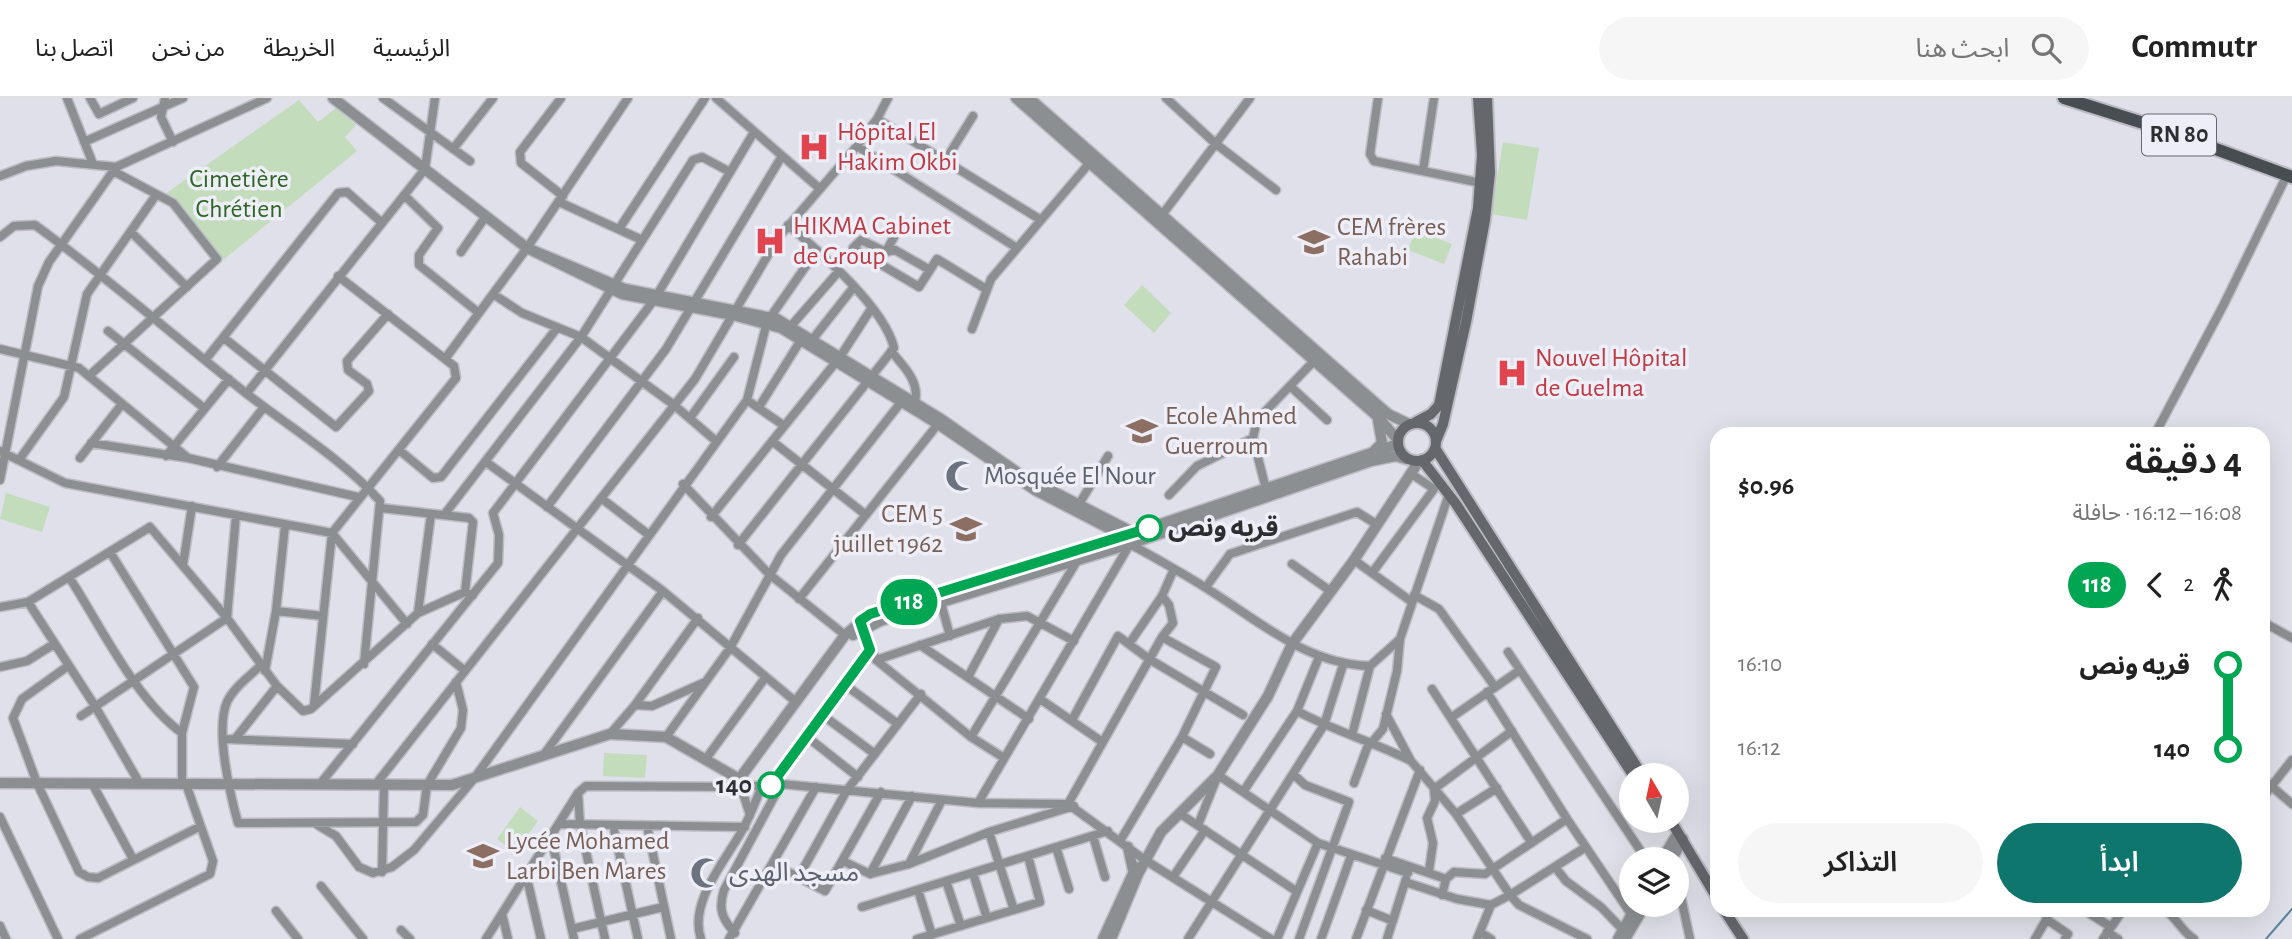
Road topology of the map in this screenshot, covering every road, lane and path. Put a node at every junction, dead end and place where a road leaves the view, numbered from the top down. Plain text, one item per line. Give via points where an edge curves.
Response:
1 (66, 98) edge
2 (90, 98) edge
3 (133, 98) edge
4 (165, 98) edge
5 (183, 98) edge
6 (267, 98) edge
7 (383, 98) edge
8 (435, 98) edge
9 (492, 98) edge
10 (561, 98) edge
11 (628, 98) edge
12 (705, 98) edge
13 (716, 98) edge
14 (888, 98) edge
15 (1016, 98) edge
16 (1029, 98) edge
17 (1166, 98) edge
18 (1251, 98) edge
19 (1378, 98) edge
20 (1434, 98) edge
21 (1478, 98) edge
22 (1487, 98) edge
23 (2063, 98) edge
24 (339, 99) edge
25 (160, 110) junction
26 (973, 116) dead end
27 (877, 120) junction
28 (754, 132) junction
29 (429, 134) junction
30 (84, 142) junction
31 (173, 142) junction
32 (1216, 144) junction
33 (857, 146) junction
34 (453, 149) junction
35 (782, 156) junction
36 (1093, 159) junction
37 (470, 161) dead end
38 (945, 162) junction
39 (93, 164) junction
40 (115, 169) junction
41 (425, 169) junction
42 (1423, 171) junction
43 (730, 172) junction
44 (0, 176) edge
45 (2290, 176) edge
46 (1481, 183) junction
47 (819, 188) junction
48 (1276, 190) dead end
49 (156, 195) junction
50 (404, 195) junction
51 (561, 199) junction
52 (486, 216) junction
53 (1159, 218) junction
54 (1041, 220) junction
55 (381, 222) junction
56 (902, 223) dead end
57 (788, 225) junction
58 (618, 229) junction
59 (131, 232) junction
60 (0, 237) edge
61 (642, 240) junction
62 (62, 244) junction
63 (527, 248) junction
64 (1017, 248) junction
65 (817, 250) junction
66 (461, 252) dead end
67 (886, 252) junction
68 (880, 262) junction
69 (930, 270) junction
70 (839, 271) junction
71 (101, 274) junction
72 (338, 276) junction
73 (187, 287) junction
74 (612, 287) junction
75 (853, 288) junction
76 (985, 289) junction
77 (494, 295) junction
78 (655, 298) junction
79 (695, 305) junction
80 (871, 309) junction
81 (735, 312) junction
82 (479, 313) junction
83 (388, 314) junction
84 (155, 316) junction
85 (768, 319) junction
86 (791, 326) junction
87 (557, 328) junction
88 (972, 330) dead end
89 (108, 331) dead end
90 (581, 337) junction
91 (224, 338) junction
92 (806, 338) junction
93 (124, 345) junction
94 (0, 349) edge
95 (891, 351) junction
96 (24, 354) junction
97 (734, 357) dead end
98 (611, 358) junction
99 (206, 359) junction
100 (445, 359) junction
101 (838, 359) junction
102 (1314, 361) junction
103 (71, 365) junction
104 (263, 371) junction
105 (90, 375) junction
106 (229, 379) junction
107 (869, 379) junction
108 (641, 383) junction
109 (1290, 386) junction
110 (247, 393) junction
111 (747, 400) junction
112 (902, 401) junction
113 (915, 402) junction
114 (122, 404) junction
115 (674, 405) junction
116 (264, 407) junction
117 (759, 407) junction
118 (204, 408) junction
119 (1377, 416) junction
120 (690, 418) junction
121 (1327, 420) dead end
122 (1413, 423) junction
123 (938, 424) junction
124 (783, 425) junction
125 (2158, 427) edge
126 (1253, 439) junction
127 (716, 440) junction
128 (772, 441) junction
129 (1397, 441) junction
130 (91, 443) junction
131 (1436, 445) junction
132 (173, 446) junction
133 (398, 450) junction
134 (3, 452) edge
135 (1371, 454) junction
136 (166, 456) junction
137 (1108, 456) dead end
138 (80, 458) dead end
139 (188, 458) junction
140 (1406, 458) junction
141 (19, 460) junction
142 (1420, 461) junction
143 (486, 462) junction
144 (804, 464) junction
145 (217, 467) junction
146 (1413, 475) junction
147 (0, 480) edge
148 (515, 484) junction
149 (683, 484) junction
150 (367, 486) junction
151 (835, 489) junction
152 (1266, 489) junction
153 (1449, 494) junction
154 (1169, 495) dead end
155 (358, 497) junction
156 (601, 498) junction
157 (192, 506) junction
158 (1078, 506) junction
159 (547, 507) junction
160 (381, 508) junction
161 (431, 514) junction
162 (236, 515) junction
163 (866, 515) junction
164 (444, 516) junction
165 (711, 517) junction
166 (1376, 524) junction
167 (285, 526) junction
168 (576, 529) junction
169 (332, 533) junction
170 (649, 535) junction
171 (1130, 538) junction
172 (738, 545) junction
173 (110, 551) junction
174 (1354, 560) junction
175 (1077, 561) junction
176 (1292, 564) dead end
177 (183, 565) junction
178 (627, 567) junction
179 (1174, 569) junction
180 (1372, 573) junction
181 (769, 574) junction
182 (69, 577) junction
183 (373, 580) junction
184 (1206, 587) junction
185 (1329, 590) junction
186 (663, 591) junction
187 (469, 594) junction
188 (1162, 596) junction
189 (1413, 598) junction
190 (799, 599) junction
191 (28, 602) junction
192 (941, 603) junction
193 (0, 607) edge
194 (276, 611) junction
195 (418, 614) junction
196 (323, 616) junction
197 (227, 618) junction
198 (698, 618) junction
199 (999, 619) junction
200 (1040, 622) junction
201 (407, 624) junction
202 (861, 625) junction
203 (2270, 626) edge
204 (950, 636) junction
205 (1162, 637) junction
206 (2292, 638) edge
207 (843, 639) junction
208 (1401, 639) junction
209 (1074, 640) junction
210 (54, 644) junction
211 (432, 644) junction
212 (1129, 644) junction
213 (1292, 644) junction
214 (920, 645) junction
215 (730, 648) junction
216 (870, 650) junction
217 (1508, 652) dead end
218 (175, 654) junction
219 (1319, 657) junction
220 (1149, 659) junction
221 (876, 660) junction
222 (364, 664) junction
223 (1343, 665) junction
224 (68, 666) junction
225 (1370, 666) junction
226 (0, 667) edge
227 (263, 668) junction
228 (464, 670) junction
229 (1520, 670) junction
230 (968, 677) junction
231 (765, 678) junction
232 (135, 680) junction
233 (456, 682) junction
234 (704, 682) junction
235 (844, 684) junction
236 (277, 686) junction
237 (1495, 687) junction
238 (1432, 689) dead end
239 (1204, 692) junction
240 (1487, 692) junction
241 (921, 694) junction
242 (996, 696) junction
243 (1040, 699) junction
244 (796, 702) junction
245 (314, 705) junction
246 (635, 705) junction
247 (95, 706) junction
248 (1297, 711) junction
249 (821, 714) junction
250 (1386, 714) junction
251 (1243, 715) dead end
252 (81, 716) dead end
253 (1452, 717) junction
254 (1029, 719) junction
255 (1072, 720) junction
256 (898, 724) junction
257 (1324, 725) junction
258 (1512, 731) junction
259 (182, 733) junction
260 (610, 734) junction
261 (1352, 735) junction
262 (806, 736) junction
263 (666, 737) junction
264 (971, 737) junction
265 (1182, 737) junction
266 (225, 739) junction
267 (235, 739) junction
268 (1101, 741) junction
269 (1373, 742) junction
270 (354, 744) junction
271 (545, 753) junction
272 (875, 754) junction
273 (1210, 754) dead end
274 (1476, 755) junction
275 (1004, 758) junction
276 (705, 760) junction
277 (1411, 761) junction
278 (1625, 763) edge
279 (1635, 763) edge
280 (2290, 766) edge
281 (1420, 770) junction
282 (1293, 774) junction
283 (1218, 775) junction
284 (858, 776) junction
285 (474, 780) junction
286 (0, 783) edge
287 (37, 783) junction
288 (227, 783) junction
289 (1354, 783) dead end
290 (140, 784) junction
291 (184, 784) junction
292 (320, 784) junction
293 (380, 784) junction
294 (741, 784) junction
295 (781, 784) junction
296 (93, 785) junction
297 (427, 785) junction
298 (766, 786) junction
299 (2272, 786) junction
300 (816, 787) junction
301 (1497, 788) junction
302 (2270, 788) edge
303 (1434, 789) junction
304 (847, 790) junction
305 (881, 792) junction
306 (1243, 792) junction
307 (578, 793) junction
308 (912, 796) junction
309 (942, 800) junction
310 (978, 803) junction
311 (2292, 804) edge
312 (1071, 805) junction
313 (1270, 809) junction
314 (1179, 813) junction
315 (1456, 814) junction
316 (750, 815) junction
317 (0, 817) edge
318 (1567, 819) junction
319 (316, 824) junction
320 (383, 824) junction
321 (559, 824) junction
322 (580, 824) junction
323 (613, 825) junction
324 (647, 826) junction
325 (199, 827) junction
326 (745, 827) junction
327 (1201, 828) junction
328 (1108, 831) junction
329 (989, 832) junction
330 (1093, 836) junction
331 (551, 837) junction
332 (1531, 842) junction
333 (1318, 843) junction
334 (1124, 844) junction
335 (1056, 847) junction
336 (1586, 847) junction
337 (1638, 847) edge
338 (1332, 849) junction
339 (1241, 853) junction
340 (1028, 856) junction
341 (1351, 856) junction
342 (1689, 857) edge
343 (133, 859) junction
344 (1143, 859) junction
345 (843, 861) junction
346 (1383, 861) junction
347 (773, 864) junction
348 (909, 864) junction
349 (999, 865) junction
350 (1555, 867) junction
351 (1493, 869) junction
352 (1133, 870) junction
353 (1429, 871) junction
354 (382, 872) junction
355 (973, 873) junction
356 (526, 874) junction
357 (870, 874) junction
358 (1408, 874) junction
359 (1105, 877) dead end
360 (1174, 877) junction
361 (798, 878) junction
362 (1446, 879) junction
363 (946, 881) junction
364 (321, 886) dead end
365 (1710, 887) edge
366 (1069, 889) dead end
367 (918, 890) junction
368 (1619, 890) edge
369 (1296, 891) junction
370 (1442, 895) junction
371 (1510, 895) junction
372 (1212, 900) junction
373 (1491, 905) junction
374 (862, 906) dead end
375 (663, 907) junction
376 (1014, 910) junction
377 (1366, 910) junction
378 (276, 911) dead end
379 (502, 914) junction
380 (633, 916) junction
381 (1632, 917) edge
382 (1638, 917) edge
383 (1685, 917) edge
384 (1729, 917) edge
385 (2091, 917) edge
386 (2118, 917) edge
387 (2174, 917) edge
388 (987, 918) junction
389 (2046, 919) joint
390 (1393, 921) junction
391 (602, 923) junction
392 (0, 926) edge
393 (961, 926) junction
394 (572, 929) junction
395 (401, 930) dead end
396 (2107, 933) edge
397 (932, 935) junction
398 (732, 936) edge
399 (1627, 936) edge
400 (1485, 937) edge
401 (6, 939) edge
402 (58, 939) edge
403 (80, 939) edge
404 (298, 939) edge
405 (363, 939) edge
406 (410, 939) edge
407 (486, 939) edge
408 (508, 939) edge
409 (541, 939) edge
410 (574, 939) edge
411 (606, 939) edge
412 (638, 939) edge
413 (671, 939) edge
414 (701, 939) edge
415 (917, 939) edge
416 (1103, 939) edge
417 (1111, 939) edge
418 (1188, 939) edge
419 (1271, 939) edge
420 (1277, 939) edge
421 (1299, 939) edge
422 (1321, 939) edge
423 (1356, 939) edge
424 (1387, 939) edge
425 (1587, 939) edge
426 (1690, 939) edge
427 (1743, 939) edge
428 (2035, 939) edge
429 (2065, 939) edge
430 (2118, 939) edge
431 (2194, 939) edge

1 - 30 street
2 - 3 street via 99,114
4 - 25 street
5 - 25 street
6 - 31 street
7 - 29 street
8 - 29 street
9 - 34 street
10 - 51 street via 519,158
11 - 51 street
12 - 58 street
13 - 28 street
14 - 27 street
15 - 36 street
16 - 36 street
17 - 32 street
18 - 32 street
19 - 42 street via 1372,159
20 - 42 street
21 - 46 main road
22 - 131 main road via 1490,173 1485,220
23 - 45 main road, RN 80
24 - 41 street
25 - 30 street
25 - 31 street
26 - 38 street
27 - 33 street
27 - 38 street
28 - 35 street
28 - 43 street
29 - 34 street
29 - 41 street
30 - 39 street
31 - 40 street
32 - 48 street
32 - 53 street
33 - 47 street
33 - 64 street
34 - 37 street
35 - 47 street
35 - 79 street
36 - 53 street
36 - 54 street
38 - 54 street
39 - 40 street
39 - 44 street via 43,163
40 - 49 street
40 - 62 street
41 - 50 street
41 - 52 street
42 - 46 street
43 - 61 street via 697,156
43 - 78 street
45 - 125 street
46 - 122 main road via 1439,405
47 - 57 street
49 - 59 street
49 - 73 street via 173,204 216,256
50 - 55 street
50 - 82 street via 438,228 419,255 419,265
51 - 58 street
51 - 63 street
52 - 63 street
52 - 66 street
53 - 102 street
53 - 122 street via 1388,414
54 - 64 street
55 - 72 street
55 - 91 street via 347,192 338,193
56 - 67 street
57 - 65 street
57 - 81 street
58 - 61 street
59 - 71 street
59 - 73 street
60 - 62 street via 24,223
61 - 74 street
62 - 71 street
62 - 96 street via 38,286
63 - 74 street
63 - 77 street
64 - 76 street
65 - 70 street
65 - 85 street
67 - 68 street
67 - 68 street via 861,240 853,248
67 - 69 street via 895,250
68 - 69 street via 919,287
69 - 76 street via 937,259
70 - 75 street
70 - 86 street
71 - 84 street
71 - 103 street via 83,304
72 - 83 street
72 - 104 street
73 - 84 street
74 - 78 street
74 - 90 street
75 - 80 street
75 - 92 street
76 - 88 street
77 - 82 street
77 - 87 street
78 - 79 street
78 - 98 street
79 - 81 street
79 - 108 street
80 - 95 street via 890,331
80 - 101 street
81 - 85 street
81 - 115 street
82 - 100 street
83 - 100 street
83 - 104 street via 347,361 348,370 367,384 369,391 341,426 332,426
84 - 93 street
84 - 99 street
85 - 86 street
85 - 92 street
85 - 111 street
86 - 92 street
87 - 90 street
87 - 133 street via 440,477 433,478
89 - 93 street
90 - 98 street
90 - 143 street
91 - 99 street
91 - 104 street
92 - 101 street
92 - 117 street
93 - 105 street
93 - 118 street
94 - 96 street
95 - 107 street
95 - 113 street via 912,378
96 - 103 street
96 - 134 street
97 - 120 street
98 - 108 street
98 - 148 street
99 - 106 street
100 - 133 street via 454,366 456,379
101 - 107 street
101 - 124 street
102 - 109 street
102 - 119 street
103 - 105 street
103 - 141 street via 64,397
104 - 110 street
105 - 114 street
106 - 110 street
106 - 118 street
107 - 112 street
107 - 113 street
107 - 144 street
108 - 115 street
108 - 159 street
109 - 121 street
109 - 126 street via 1257,420
110 - 116 street
111 - 117 street
111 - 127 street
112 - 123 street
112 - 151 street
113 - 158 street via 1021,475
114 - 130 street
114 - 132 street
115 - 120 street
115 - 156 street
116 - 145 street
116 - 150 street
117 - 124 street
118 - 132 street
119 - 129 street
119 - 135 street via 1381,443
120 - 127 street
122 - 129 main road via 1402,429
122 - 131 main road via 1430,428
123 - 163 street
123 - 171 street via 1035,490
124 - 128 street
126 - 152 street
126 - 154 street via 1197,466
127 - 149 street
128 - 144 street
128 - 165 street
129 - 135 street
129 - 140 main road
130 - 136 street
130 - 138 street
131 - 142 main road
131 - 279 main road
132 - 136 street
132 - 139 street
133 - 150 street
134 - 141 street
134 - 147 street
135 - 152 street
136 - 139 street
137 - 158 street
139 - 145 street
140 - 142 main road
140 - 171 street via 1371,461
141 - 157 street via 65,483
142 - 146 street
142 - 153 main road
143 - 148 street
143 - 164 street
144 - 151 street
144 - 172 street
145 - 155 street
146 - 166 street
146 - 180 street via 1434,489
148 - 159 street
148 - 187 street via 494,513 498,563
149 - 165 street
149 - 170 street
150 - 155 street
150 - 160 street
151 - 163 street
151 - 181 street
152 - 171 street
153 - 189 street
153 - 278 main road
155 - 169 street
156 - 168 street
156 - 170 street
157 - 162 street
157 - 177 street
158 - 171 street
159 - 168 street
160 - 161 street
160 - 183 street
161 - 164 street
161 - 195 street
162 - 167 street
162 - 197 street
163 - 190 street
164 - 187 street via 473,522
165 - 172 street
166 - 174 street
166 - 184 street via 1357,512 1230,554
167 - 169 street
167 - 194 street
168 - 178 street
168 - 228 street
169 - 183 street
169 - 196 street
170 - 178 street
171 - 175 street
171 - 179 street
171 - 202 street via 881,610
171 - 209 street
172 - 181 street
173 - 177 street via 150,527
173 - 182 street
173 - 218 street
174 - 180 street
174 - 185 street
175 - 192 street
175 - 200 street
176 - 185 street
177 - 197 street
178 - 186 street
178 - 285 street
179 - 184 street
179 - 188 street
180 - 189 street
181 - 190 street
181 - 215 street
182 - 191 street
182 - 232 street
183 - 201 street
183 - 222 street
184 - 213 street
185 - 213 street
186 - 198 street
186 - 271 street
187 - 195 street
187 - 211 street
188 - 205 street via 1173,623
188 - 212 street
189 - 208 street
189 - 237 street via 1439,609
190 - 207 street
191 - 193 street
191 - 210 street
192 - 202 street
192 - 204 street
194 - 196 street
194 - 227 street
195 - 201 street
196 - 245 street
197 - 218 street
197 - 227 street
198 - 215 street
198 - 246 street
199 - 200 street via 1027,616
199 - 204 street
199 - 230 street
200 - 209 street
200 - 242 street
201 - 222 street
202 - 207 street
202 - 216 street
203 - 206 street
204 - 214 street
205 - 220 street
205 - 239 street via 1216,667
207 - 244 street
208 - 225 street
208 - 250 street
209 - 243 street
210 - 224 street
210 - 226 street via 27,662
211 - 228 street
211 - 270 street
212 - 220 street
212 - 255 street via 1118,636
213 - 219 street
213 - 283 street via 1268,696
214 - 221 street
214 - 230 street
215 - 231 street
215 - 234 street
216 - 221 street
216 - 235 street
217 - 229 street
218 - 232 street
218 - 259 street via 194,687
219 - 223 street
219 - 248 street
220 - 239 street
220 - 268 street
221 - 241 street
222 - 245 street
223 - 225 street
223 - 257 street
224 - 247 street
224 - 287 street via 22,699 14,711 14,725
225 - 261 street
227 - 236 street
227 - 266 street via 228,702
228 - 233 street
229 - 237 street
229 - 337 street
230 - 242 street
231 - 244 street
231 - 276 street
232 - 247 street
232 - 259 street via 164,720
233 - 293 street
233 - 297 street via 463,710 461,728
234 - 246 street via 652,706
234 - 263 street
235 - 249 street
235 - 256 street
236 - 245 street via 299,709 307,711
236 - 267 street
237 - 240 street
238 - 253 street
239 - 251 street
239 - 265 street
240 - 253 street
240 - 258 street
241 - 256 street
241 - 264 street
242 - 254 street
242 - 264 street
243 - 254 street
243 - 255 street
244 - 294 street
246 - 260 street
247 - 252 street
247 - 290 street
248 - 257 street
248 - 306 street
249 - 262 street
249 - 272 street
250 - 269 street via 1383,729
250 - 277 street
253 - 274 street
254 - 275 street
255 - 268 street
256 - 272 street
257 - 261 street
257 - 282 street
258 - 274 street
258 - 318 street
259 - 291 street
260 - 263 street
260 - 271 street
261 - 269 street
262 - 284 street
262 - 298 street
263 - 276 street
264 - 275 street
265 - 273 street
265 - 334 street
266 - 267 street
266 - 288 street
267 - 270 street
268 - 312 street
269 - 277 street
269 - 289 street
270 - 292 street
271 - 285 street
272 - 284 street
274 - 301 street
274 - 303 street
275 - 310 street
276 - 294 street
277 - 281 street
280 - 299 street
281 - 303 street
281 - 346 street
282 - 313 street
282 - 338 street via 1305,785 1349,802
283 - 306 street
283 - 314 street
283 - 327 street
284 - 304 street
285 - 297 street
285 - 354 street via 414,850
286 - 287 street
287 - 296 street
287 - 343 street via 83,875 98,878
288 - 291 street
288 - 292 street
288 - 319 street via 238,823
290 - 291 street
290 - 296 street
291 - 325 street
292 - 293 street
293 - 297 street
293 - 320 street
294 - 298 street
294 - 307 street via 594,786
294 - 316 street
295 - 298 street
295 - 300 street
295 - 398 street via 724,890 720,910
296 - 343 street
297 - 320 street via 419,820
298 - 316 street
299 - 302 street
299 - 311 street
300 - 304 street
300 - 347 street
301 - 315 street
301 - 332 street
303 - 315 street
303 - 353 street via 1435,801 1427,818 1433,844
304 - 305 street
304 - 361 street
305 - 308 street
305 - 345 street
306 - 313 street
307 - 321 street
307 - 322 street
308 - 309 street
308 - 357 street
309 - 310 street
309 - 348 street
310 - 312 street
312 - 328 street
312 - 329 street
313 - 333 street
313 - 339 street
314 - 327 street
314 - 344 street
315 - 351 street
316 - 326 street
317 - 402 street
318 - 332 street
318 - 336 street
319 - 320 street
319 - 354 street via 336,836 359,867
320 - 354 street
321 - 322 street
321 - 331 street
322 - 323 street
322 - 391 street
323 - 324 street
323 - 380 street
324 - 326 street
324 - 375 street
325 - 343 street
325 - 403 street via 213,861 207,876
326 - 414 street via 706,894 699,920
327 - 339 street
327 - 360 street
328 - 330 street
328 - 334 street
329 - 348 street
329 - 349 street
330 - 335 street
330 - 359 street
331 - 356 street
331 - 394 street
332 - 351 street
333 - 338 street
333 - 369 street
334 - 344 street
334 - 352 street
335 - 340 street
335 - 366 street
336 - 350 street
336 - 368 street
338 - 341 street
338 - 421 street
339 - 369 street
339 - 372 street
340 - 349 street
340 - 376 street via 1040,902
341 - 346 street
341 - 422 street
342 - 365 main road
344 - 352 street
344 - 360 street
344 - 417 street
345 - 357 street
345 - 361 street via 825,891
346 - 358 street
346 - 377 street
347 - 361 street
347 - 398 street
348 - 357 street
349 - 355 street
349 - 376 street
350 - 371 street
350 - 399 street
351 - 362 street via 1480,875 1454,872
351 - 371 street
352 - 416 street
353 - 358 street
353 - 362 street
355 - 363 street
355 - 388 street
356 - 379 street
356 - 409 street
358 - 370 street
358 - 390 street
360 - 372 street
362 - 370 street
363 - 367 street
363 - 393 street
364 - 405 street
367 - 374 street
367 - 397 street
369 - 420 street
370 - 373 street
371 - 373 street
371 - 425 street via 1519,905
372 - 418 street
372 - 419 street
373 - 400 street
375 - 380 street
375 - 413 street
376 - 388 street
377 - 390 street
377 - 423 street
378 - 404 street
379 - 407 street
379 - 408 street
380 - 391 street
380 - 412 street
381 - 399 street
382 - 399 street
383 - 426 street
384 - 427 main road
385 - 396 street
386 - 396 street
387 - 431 street via 2183,933
388 - 393 street
389 - 428 street
389 - 429 street via 2068,934
390 - 424 street
391 - 394 street
391 - 411 street
392 - 401 street
393 - 397 street
394 - 410 street
395 - 406 street
396 - 430 street
397 - 415 street

